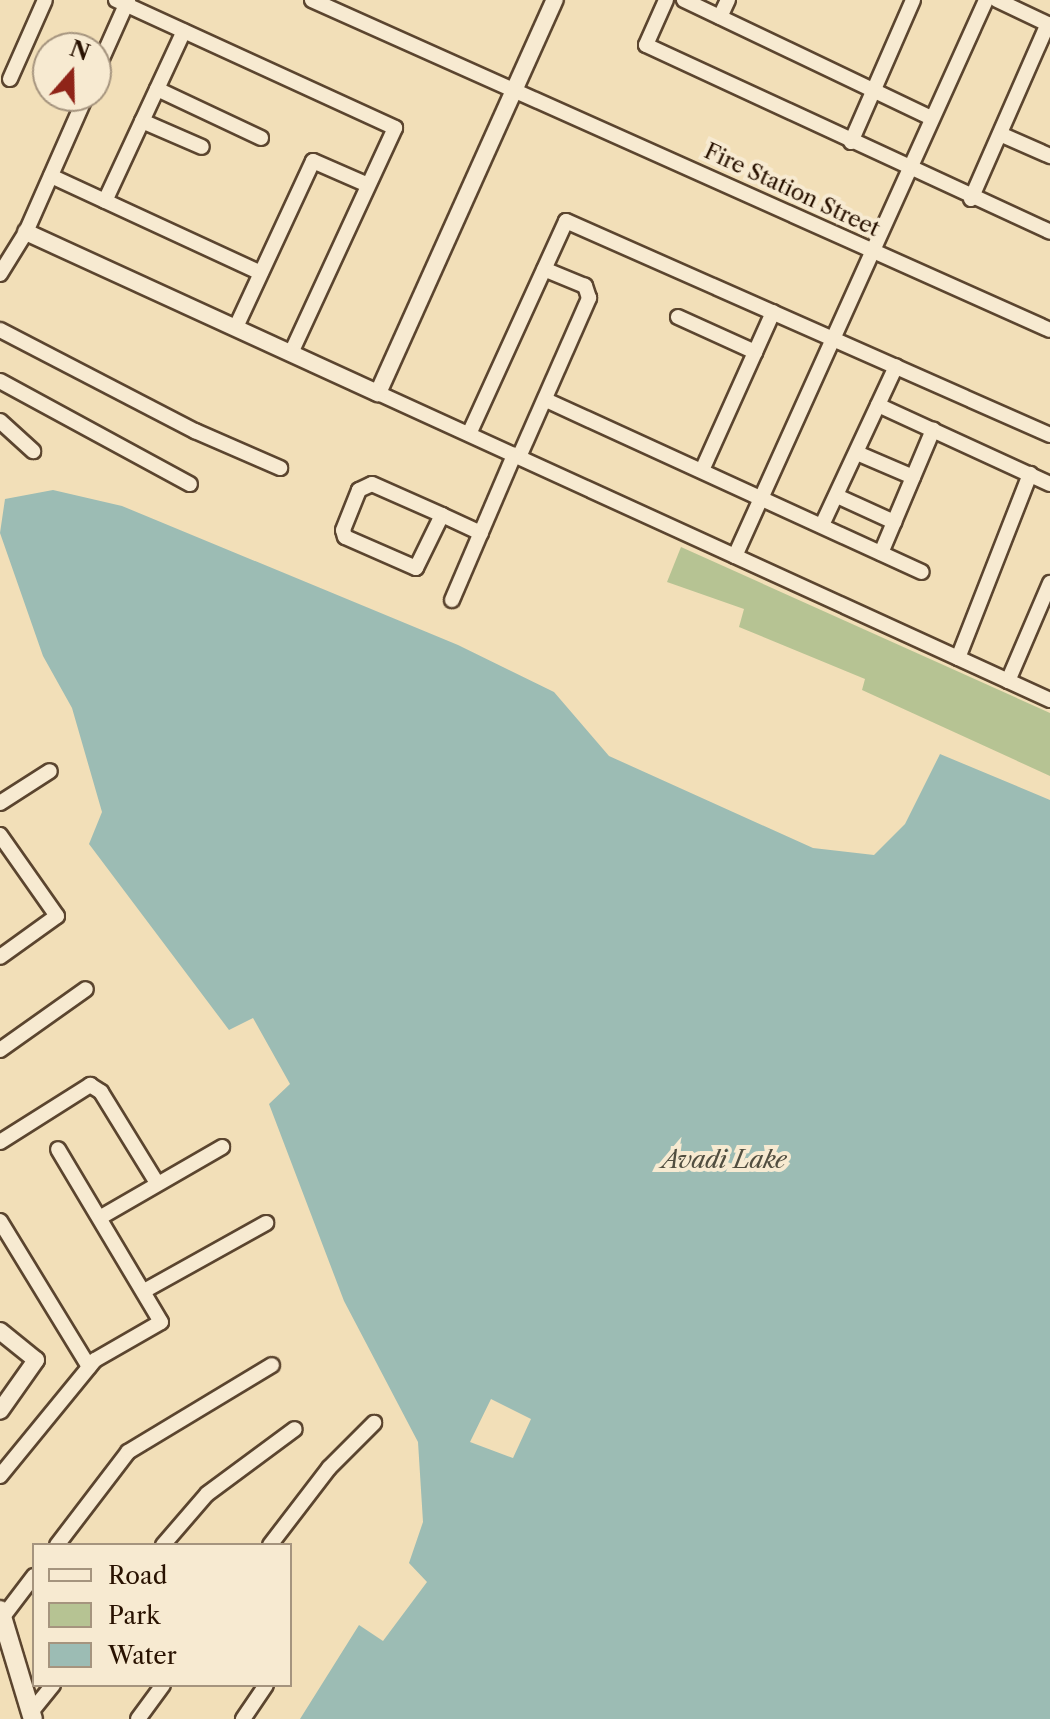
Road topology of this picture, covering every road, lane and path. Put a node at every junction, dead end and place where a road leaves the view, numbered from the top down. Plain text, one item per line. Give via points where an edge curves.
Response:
1 (45, 0) edge
2 (312, 0) edge
3 (555, 0) edge
4 (666, 0) edge
5 (684, 0) edge
6 (728, 0) edge
7 (913, 0) edge
8 (986, 0) edge
9 (997, 0) edge
10 (123, 2) edge
11 (720, 17) junction
12 (1049, 25) edge
13 (184, 31) junction
14 (111, 32) edge
15 (10, 79) dead end
16 (157, 89) junction
17 (515, 90) junction
18 (874, 90) junction
19 (79, 112) edge
20 (931, 118) junction
21 (142, 121) junction
22 (1000, 134) junction
23 (261, 138) dead end
24 (851, 142) junction
25 (202, 147) dead end
26 (1050, 156) edge
27 (907, 170) junction
28 (51, 176) junction
29 (368, 185) junction
30 (971, 199) junction
31 (105, 201) junction
32 (26, 232) junction
33 (1050, 232) edge
34 (871, 251) junction
35 (544, 269) junction
36 (1, 270) edge
37 (261, 273) junction
38 (773, 312) junction
39 (678, 317) dead end
40 (236, 327) junction
41 (0, 330) edge
42 (1050, 330) edge
43 (833, 339) junction
44 (755, 352) junction
45 (291, 353) junction
46 (896, 366) junction
47 (0, 381) edge
48 (378, 393) junction
49 (546, 400) junction
50 (878, 405) junction
51 (0, 421) edge
52 (933, 430) junction
53 (469, 434) junction
54 (1050, 435) edge
55 (33, 451) dead end
56 (857, 453) junction
57 (517, 456) junction
58 (280, 468) dead end
59 (703, 468) junction
60 (1030, 474) junction
61 (913, 477) junction
62 (190, 484) dead end
63 (1050, 484) edge
64 (837, 496) junction
65 (762, 497) junction
66 (442, 515) junction
67 (894, 522) junction
68 (822, 525) junction
69 (481, 533) junction
70 (881, 553) junction
71 (735, 556) junction
72 (921, 572) dead end
73 (1050, 583) edge
74 (452, 600) dead end
75 (958, 658) junction
76 (1008, 681) junction
77 (1050, 700) edge
78 (50, 771) dead end
79 (0, 803) edge
80 (0, 835) edge
81 (0, 957) edge
82 (86, 989) dead end
83 (0, 1050) edge
84 (0, 1142) edge
85 (222, 1147) dead end
86 (58, 1149) dead end
87 (157, 1183) junction
88 (101, 1217) junction
89 (0, 1221) edge
90 (266, 1223) dead end
91 (144, 1291) junction
92 (0, 1331) edge
93 (272, 1365) dead end
94 (89, 1367) junction
95 (3, 1401) edge
96 (374, 1423) dead end
97 (295, 1429) dead end
98 (0, 1476) edge
99 (59, 1543) edge
100 (165, 1543) edge
101 (272, 1543) edge
102 (32, 1578) edge
103 (1, 1613) edge
104 (52, 1687) edge
105 (162, 1687) edge
106 (265, 1687) edge
107 (32, 1716) edge
108 (138, 1719) edge
109 (243, 1719) edge

1 - 15 street
2 - 17 street, Fire Station Street
3 - 17 street
4 - 24 street via 646,45
5 - 11 street
6 - 11 street
7 - 18 street
8 - 20 street
9 - 12 street
10 - 13 street
10 - 14 street
11 - 18 street
12 - 22 street
13 - 16 street
13 - 29 street via 395,128
16 - 21 street
16 - 23 street
17 - 34 street, Fire Station Street
17 - 48 street
18 - 20 street
18 - 24 street
19 - 28 street
20 - 27 street
21 - 25 street
21 - 31 street
22 - 26 street
22 - 30 street
24 - 27 street
27 - 30 street
27 - 34 street
28 - 31 street
28 - 32 street
29 - 37 street via 313,161
29 - 45 street
30 - 33 street
31 - 37 street
32 - 36 street
32 - 40 street
34 - 42 street, Fire Station Street
34 - 43 street
35 - 38 street via 566,221
35 - 49 street via 585,286 589,298
35 - 53 street
37 - 40 street
38 - 43 street
38 - 44 street
39 - 44 street
40 - 45 street
41 - 58 street via 195,431
43 - 46 street
43 - 65 street
44 - 59 street
45 - 48 street
46 - 50 street
46 - 54 street
47 - 62 street
48 - 53 street
49 - 57 street
49 - 59 street
50 - 52 street
50 - 56 street
51 - 55 street
52 - 60 street
52 - 61 street
53 - 57 street
56 - 61 street
56 - 64 street
57 - 69 street
57 - 71 street
59 - 65 street
60 - 63 street
60 - 75 street
61 - 67 street
64 - 67 street
64 - 68 street
65 - 68 street
65 - 71 street
66 - 66 street via 365,484 343,530 345,537 416,568
66 - 69 street
67 - 70 street
68 - 70 street
69 - 74 street
70 - 72 street
71 - 75 street
73 - 76 street
75 - 76 street
76 - 77 street
78 - 79 street
80 - 81 street via 57,916
82 - 83 street
84 - 87 street via 90,1085 101,1092
85 - 87 street
86 - 88 street
87 - 88 street
88 - 91 street
89 - 94 street
90 - 91 street
91 - 94 street via 161,1322
92 - 95 street via 36,1360
93 - 99 street via 128,1452
94 - 98 street
96 - 101 street via 329,1468
97 - 100 street via 207,1494
102 - 103 street
103 - 107 main road
104 - 107 street
105 - 108 street
106 - 109 street

